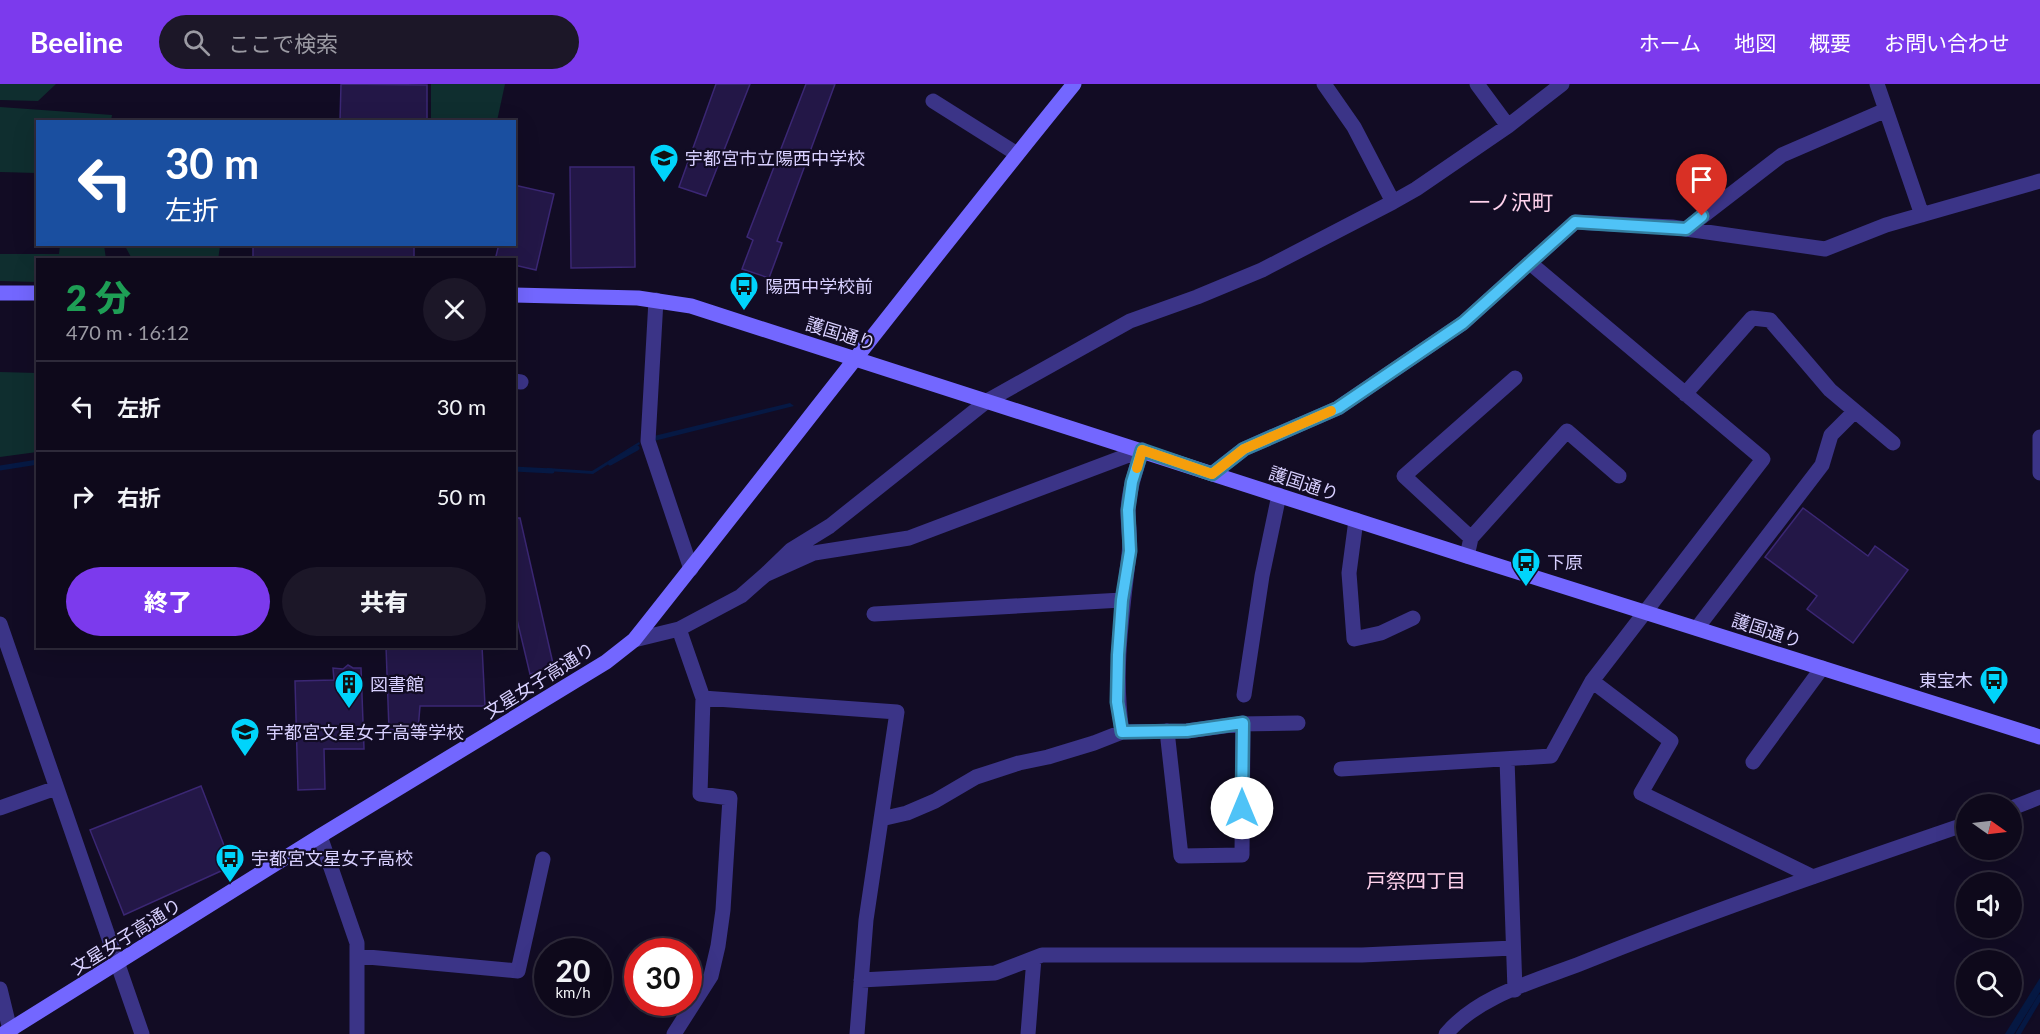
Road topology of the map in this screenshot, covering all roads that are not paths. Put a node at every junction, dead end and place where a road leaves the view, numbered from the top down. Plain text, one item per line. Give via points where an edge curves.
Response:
1 (1074, 84) edge
2 (1324, 84) edge
3 (1477, 84) edge
4 (1562, 84) edge
5 (1877, 84) edge
6 (933, 101) dead end
7 (1886, 110) junction
8 (1508, 126) junction
9 (1017, 154) junction
10 (2040, 181) edge
11 (1393, 202) junction
12 (1922, 215) junction
13 (1686, 229) junction
14 (1530, 263) junction
15 (0, 292) edge
16 (36, 293) edge
17 (516, 296) edge
18 (656, 300) junction
19 (858, 358) junction
20 (1515, 378) dead end
21 (1685, 394) junction
22 (987, 401) junction
23 (1855, 411) junction
24 (2040, 437) edge
25 (1893, 443) dead end
26 (1142, 450) junction
27 (2040, 473) edge
28 (1212, 474) junction
29 (1619, 476) dead end
30 (1279, 495) junction
31 (1356, 520) junction
32 (1471, 538) junction
33 (1467, 556) junction
34 (691, 569) junction
35 (765, 575) junction
36 (1122, 600) junction
37 (1644, 612) junction
38 (874, 614) dead end
39 (1413, 618) dead end
40 (1697, 628) junction
41 (679, 629) junction
42 (2, 634) edge
43 (634, 640) junction
44 (1822, 668) junction
45 (1592, 681) junction
46 (1244, 695) dead end
47 (703, 698) junction
48 (1243, 723) junction
49 (1298, 723) dead end
50 (1167, 731) junction
51 (1122, 732) junction
52 (2040, 737) edge
53 (1507, 759) junction
54 (1753, 762) dead end
55 (1341, 769) dead end
56 (56, 788) junction
57 (2040, 797) edge
58 (2022, 804) edge
59 (0, 808) edge
60 (881, 819) junction
61 (1956, 827) edge
62 (320, 836) junction
63 (543, 859) dead end
64 (1813, 877) junction
65 (1513, 948) junction
66 (357, 956) junction
67 (1034, 958) junction
68 (119, 963) junction
69 (861, 980) junction
70 (0, 989) edge
71 (1515, 990) junction
72 (8, 1033) edge
73 (142, 1034) edge
74 (357, 1034) edge
75 (674, 1034) edge
76 (857, 1034) edge
77 (1028, 1034) edge
78 (1446, 1034) edge

1 - 9 street, 文星女子高通り
2 - 11 street via 1354,127
3 - 8 street
4 - 8 street
5 - 7 street
6 - 9 street
7 - 12 street
7 - 13 street via 1782,155
8 - 11 street
9 - 19 street, 文星女子高通り
10 - 12 street
11 - 22 street via 1262,270 1130,321
12 - 13 street via 1825,249
13 - 14 street via 1575,222
14 - 21 street
14 - 28 street via 1463,323 1338,408 1244,449
15 - 16 street
17 - 18 street, 護国通り
18 - 19 street, 護国通り via 691,306
18 - 34 street via 648,441
19 - 22 street, 護国通り
19 - 34 street, 文星女子高通り
20 - 32 street via 1404,476
21 - 23 street via 1752,318 1770,320 1830,390
21 - 37 street via 1763,459
22 - 26 street, 護国通り
22 - 35 street via 831,526 791,550
23 - 25 street
23 - 40 street via 1831,435 1822,465
24 - 27 street
26 - 28 street, 護国通り
26 - 35 street via 909,538 814,553
26 - 36 street via 1128,510 1130,551
28 - 30 street, 護国通り
29 - 32 street via 1567,431
30 - 31 street, 護国通り
30 - 46 street
31 - 33 street, 護国通り
31 - 39 street via 1349,573 1354,639 1381,633
32 - 33 street
33 - 37 street, 護国通り
34 - 43 street, 文星女子高通り
35 - 41 street via 741,596
36 - 38 street
36 - 51 street via 1117,702
37 - 40 street, 護国通り
37 - 45 street
40 - 44 street, 護国通り
41 - 43 street
41 - 47 street
42 - 56 street
43 - 62 street, 文星女子高通り via 606,662
44 - 52 street, 護国通り
44 - 54 street
45 - 53 street via 1551,756
45 - 64 street via 1671,741 1641,793
47 - 60 street via 897,712
47 - 75 street via 700,794 730,798 723,910 711,976
48 - 49 street
48 - 50 street
48 - 50 street via 1242,855 1181,856
50 - 51 street
51 - 60 street via 976,777 935,801
53 - 55 street
53 - 65 street
56 - 59 street
56 - 68 street
57 - 58 street
60 - 69 street
61 - 64 street
62 - 66 street via 357,944
62 - 68 street, 文星女子高通り
63 - 66 street via 518,971
64 - 71 street
65 - 67 street via 1362,955
65 - 71 street
66 - 74 street
67 - 69 street via 995,973
67 - 77 street
68 - 72 street, 文星女子高通り
68 - 73 street
69 - 76 street
70 - 72 street
71 - 78 street via 1469,1013

